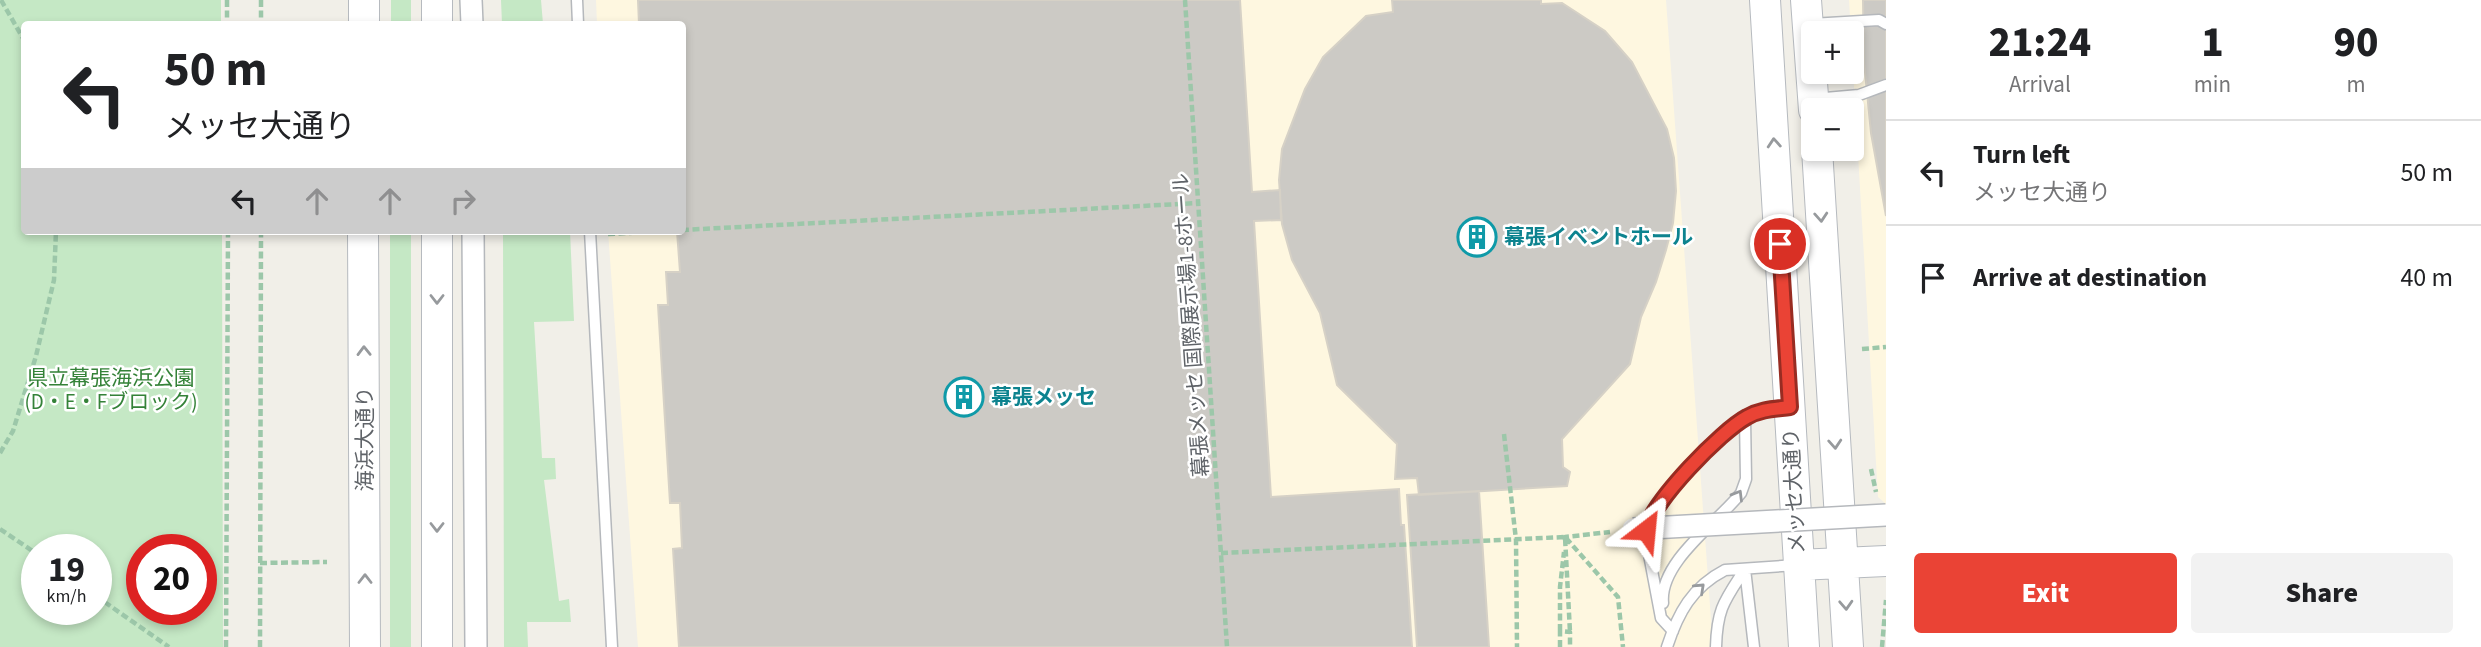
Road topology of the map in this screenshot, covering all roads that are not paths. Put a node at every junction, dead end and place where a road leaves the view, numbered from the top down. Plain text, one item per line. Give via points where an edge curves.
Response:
1 (364, 0) edge
2 (437, 0) edge
3 (471, 0) edge
4 (577, 0) edge
5 (1765, 0) edge
6 (1807, 12) edge
7 (364, 21) edge
8 (437, 21) edge
9 (472, 21) edge
10 (579, 21) edge
11 (1886, 24) edge
12 (1886, 85) edge
13 (1814, 98) edge
14 (1841, 98) edge
15 (1818, 161) edge
16 (363, 235) edge
17 (437, 235) edge
18 (473, 235) edge
19 (590, 235) edge
20 (1790, 407) junction
21 (1745, 418) junction
22 (1886, 515) edge
23 (1633, 529) road end
24 (1886, 561) edge
25 (1843, 564) junction
26 (1798, 565) junction
27 (1745, 569) junction
28 (1673, 631) junction
29 (365, 647) edge
30 (437, 647) edge
31 (476, 647) edge
32 (612, 647) edge
33 (1667, 647) edge
34 (1716, 647) edge
35 (1754, 647) edge
36 (1804, 647) edge
37 (1848, 647) edge

1 - 7 street
2 - 8 street
3 - 9 street
4 - 10 lane
20 -> 5 street, メッセ大通り
6 - 11 lane
6 - 13 street
12 - 14 lane
15 -> 25 street, メッセ大通り
29 -> 16 street, 海浜大通り
17 -> 30 street
18 - 31 street
19 - 32 lane
20 - 21 lane via 1762,410
20 - 26 street, メッセ大通り
28 -> 21 lane via 1665,617 1664,586 1681,557 1741,493 1746,479
21 - 28 lane via 1717,440 1648,521 1647,544 1661,618
22 - 23 street, bridge
24 - 25 street
25 - 26 street
25 -> 37 street, メッセ大通り
26 - 27 lane
26 - 36 street, メッセ大通り
28 -> 27 lane via 1688,600 1705,582 1725,570
27 - 34 lane via 1722,605
27 - 35 lane
28 - 33 lane

